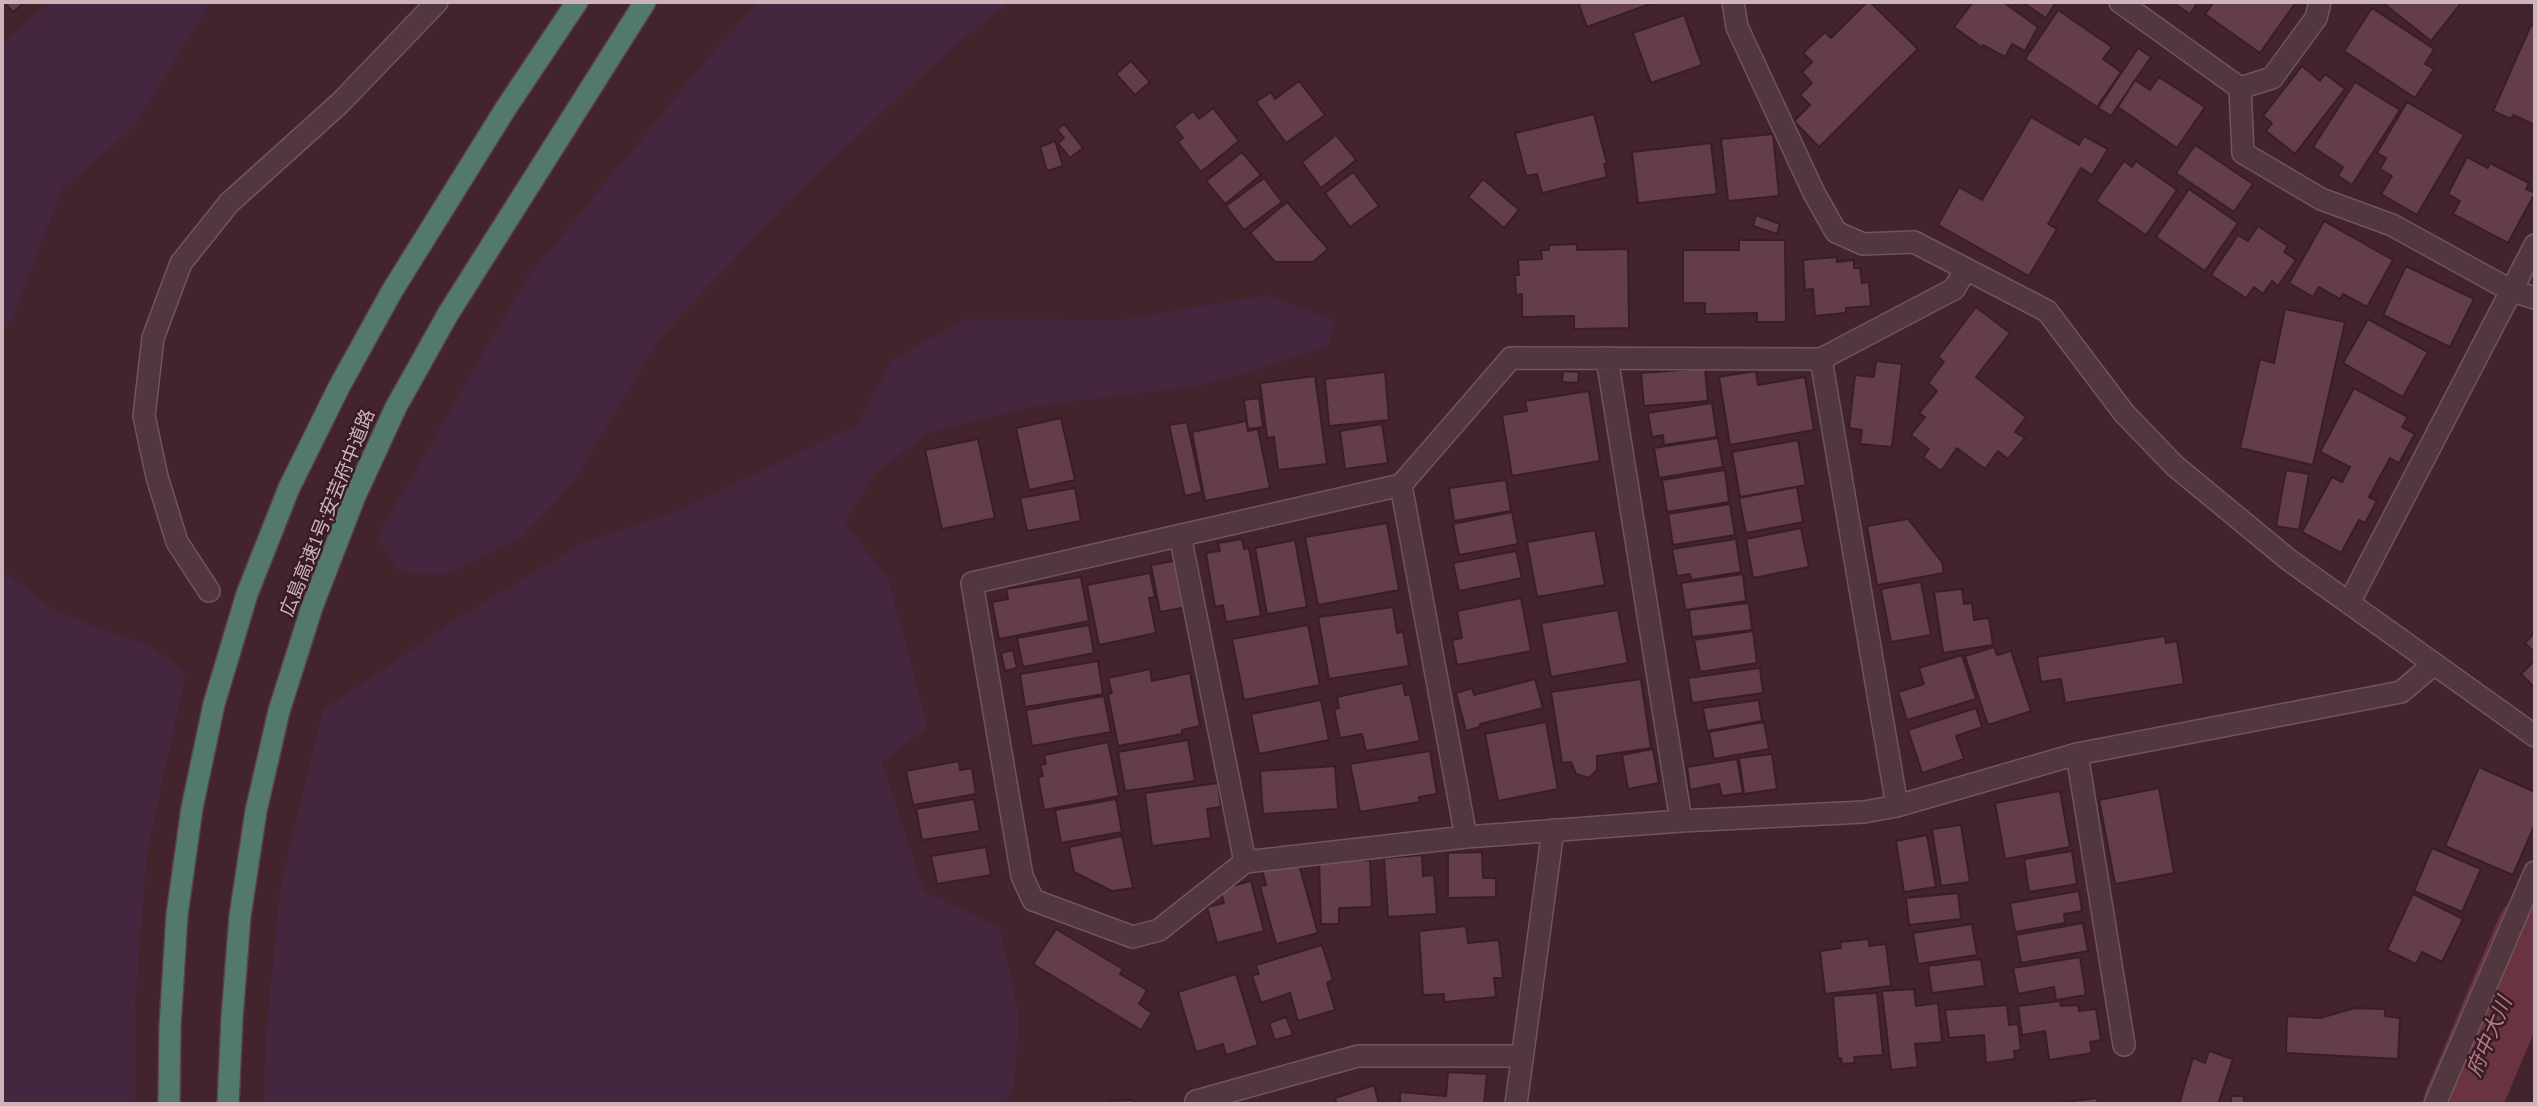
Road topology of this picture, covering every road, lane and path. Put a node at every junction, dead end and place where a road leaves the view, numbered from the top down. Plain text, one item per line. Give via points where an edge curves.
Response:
1 (437, 2) edge
2 (576, 2) edge
3 (645, 2) edge
4 (1733, 2) edge
5 (2120, 2) edge
6 (2320, 2) edge
7 (2241, 88) junction
8 (2535, 245) edge
9 (1966, 269) junction
10 (2511, 290) junction
11 (2535, 298) edge
12 (1607, 358) junction
13 (1821, 359) junction
14 (1401, 485) junction
15 (1180, 535) junction
16 (209, 591) dead end
17 (2349, 603) junction
18 (2434, 664) junction
19 (2535, 736) edge
20 (2077, 754) junction
21 (1897, 806) junction
22 (1681, 821) junction
23 (1553, 830) junction
24 (1466, 836) junction
25 (1245, 862) junction
26 (2535, 872) edge
27 (2124, 1045) dead end
28 (1522, 1056) junction
29 (169, 1104) edge
30 (228, 1104) edge
31 (1196, 1104) edge
32 (1516, 1104) edge
33 (2435, 1104) edge

1 - 16 street via 340,103 229,203 181,263 153,338 144,416 177,542
2 - 29 highway, 広島高速1号;安芸府中道路 via 392,291 289,488 247,594 214,704 192,808 177,915
3 - 30 highway, 広島高速1号;安芸府中道路 via 448,314 396,407 312,607 279,711 256,811 240,916
4 - 9 street via 1737,27 1836,232 1863,244 1914,242
5 - 7 street
6 - 7 street via 2316,18 2272,78
7 - 10 street via 2243,153 2321,199 2392,225
8 - 10 street
9 - 13 street via 1954,289
9 - 17 street via 2047,311 2124,413 2175,466 2288,560
10 - 11 street
10 - 17 street
12 - 13 street
12 - 14 street via 1511,359
12 - 22 street
13 - 21 street
14 - 15 street
14 - 24 street
15 - 25 street
15 - 25 street via 972,583 1022,876 1033,900 1133,936 1158,930
17 - 18 street
18 - 19 street
18 - 20 street via 2401,692
20 - 21 street
20 - 27 street
21 - 22 street via 1864,812
22 - 23 street
23 - 24 street
23 - 28 street
24 - 25 street
26 - 33 street
28 - 31 street via 1358,1056
28 - 32 street

